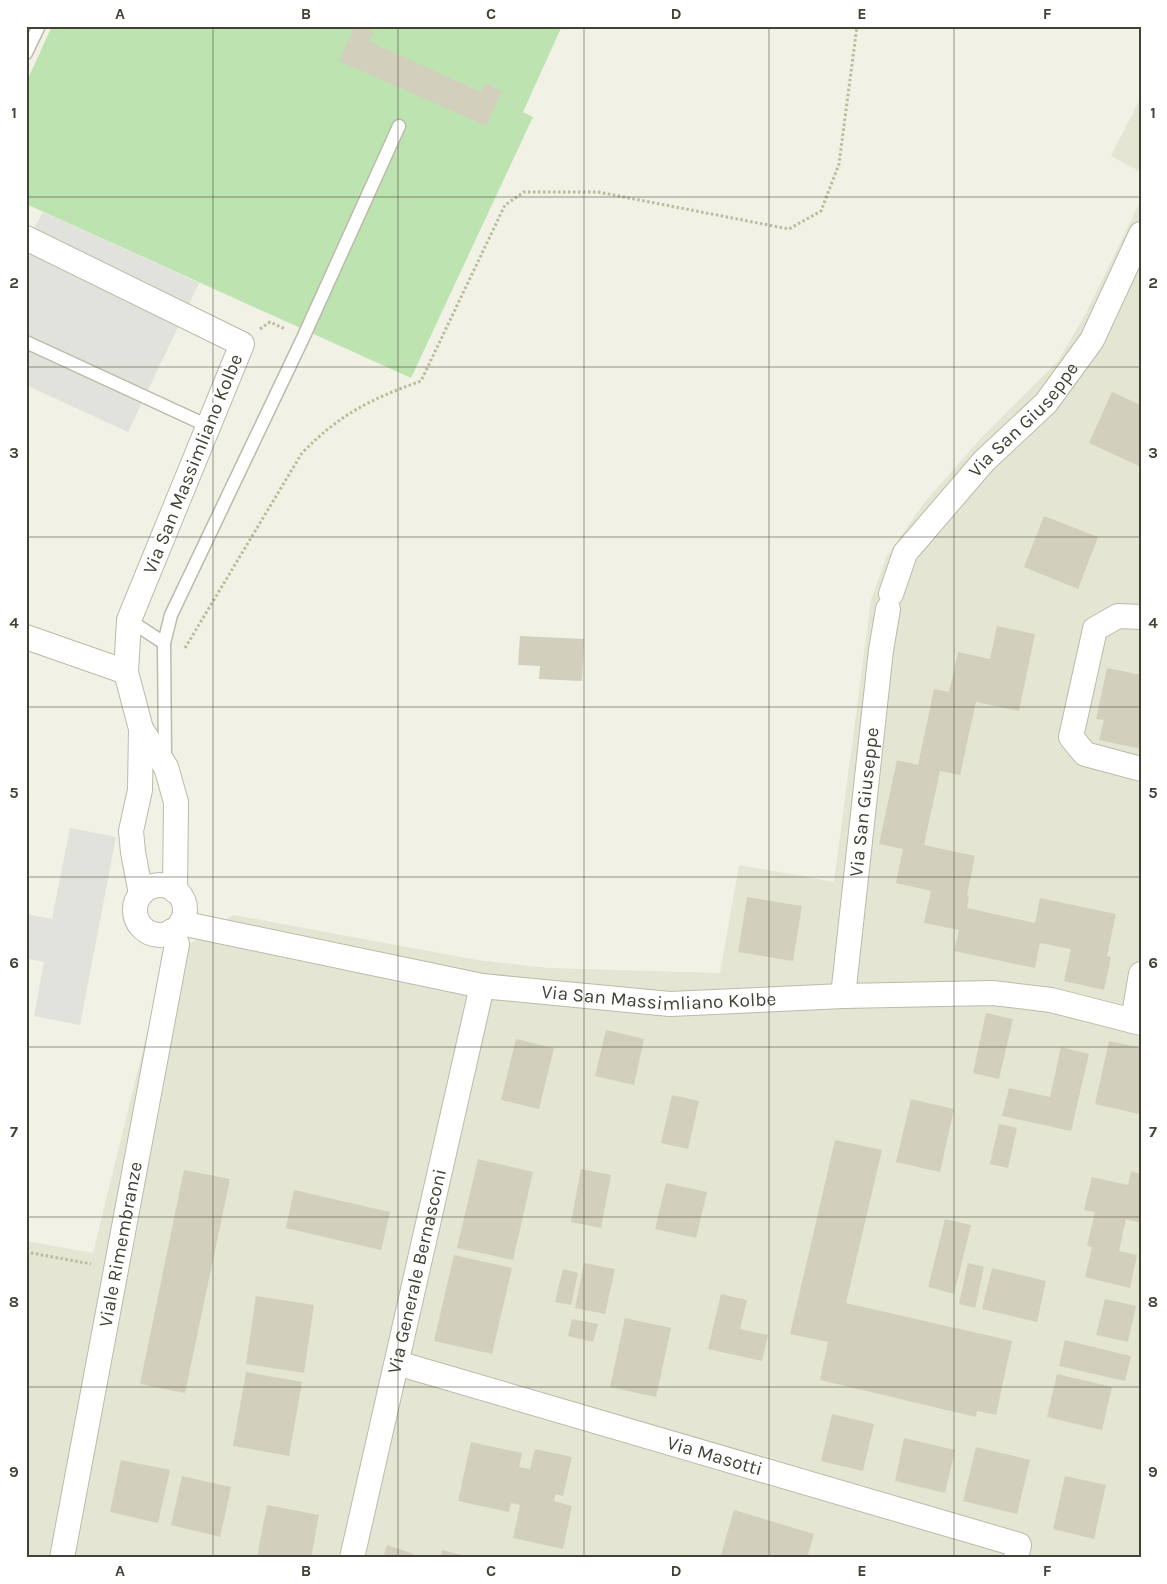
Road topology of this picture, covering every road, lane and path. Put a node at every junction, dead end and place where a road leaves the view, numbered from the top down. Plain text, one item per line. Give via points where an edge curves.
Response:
1 (39, 26) edge
2 (857, 26) edge
3 (26, 53) edge
4 (399, 126) dead end
5 (1141, 234) edge
6 (26, 238) edge
7 (270, 322) dead end
8 (292, 332) dead end
9 (26, 342) edge
10 (208, 426) junction
11 (1141, 617) edge
12 (129, 620) junction
13 (26, 637) edge
14 (164, 643) junction
15 (126, 672) junction
16 (141, 729) junction
17 (166, 767) junction
18 (1141, 769) edge
19 (175, 891) junction
20 (141, 894) junction
21 (177, 927) junction
22 (1141, 974) edge
23 (482, 986) junction
24 (843, 996) junction
25 (1137, 1022) edge
26 (26, 1252) edge
27 (116, 1268) junction
28 (397, 1363) junction
29 (62, 1558) edge
30 (352, 1558) edge
31 (1016, 1558) edge

1 - 3 lane
2 - 14 path via 839,164 821,211 789,229 598,192 524,192 505,205 421,380 375,397 325,430 302,453 186,649
4 - 14 lane via 303,338 171,615
5 - 24 street, Via San Giuseppe via 1092,340 1046,403 984,461 905,553 890,602 882,650
6 - 10 street, Via San Massimliano Kolbe via 242,344
7 - 8 path
9 - 10 lane
10 - 12 street, Via San Massimliano Kolbe
11 - 18 street via 1118,616 1095,629 1071,737 1085,754
12 - 14 lane
12 - 15 street, Via San Massimliano Kolbe
13 - 15 street
14 - 17 lane
15 - 16 street, Via San Massimliano Kolbe
16 - 17 street, Via San Massimliano Kolbe
16 - 20 street, Via San Massimliano Kolbe via 140,790 132,831
17 - 19 street, Via San Massimliano Kolbe via 176,802
19 - 20 street via 164,885
19 - 21 street via 185,908
20 - 21 street via 135,909 140,925 162,935
21 - 23 street, Via San Massimliano Kolbe
21 - 27 street, Viale Rimembranze via 177,944
22 - 25 street
23 - 24 street, Via San Massimliano Kolbe via 670,1004
23 - 28 street, Via Generale Bernasconi
24 - 25 street, Via San Massimliano Kolbe via 993,993 1051,1000
26 - 27 path
27 - 29 street, Viale Rimembranze
28 - 30 street, Via Generale Bernasconi
28 - 31 street, Via Masotti via 1019,1545

